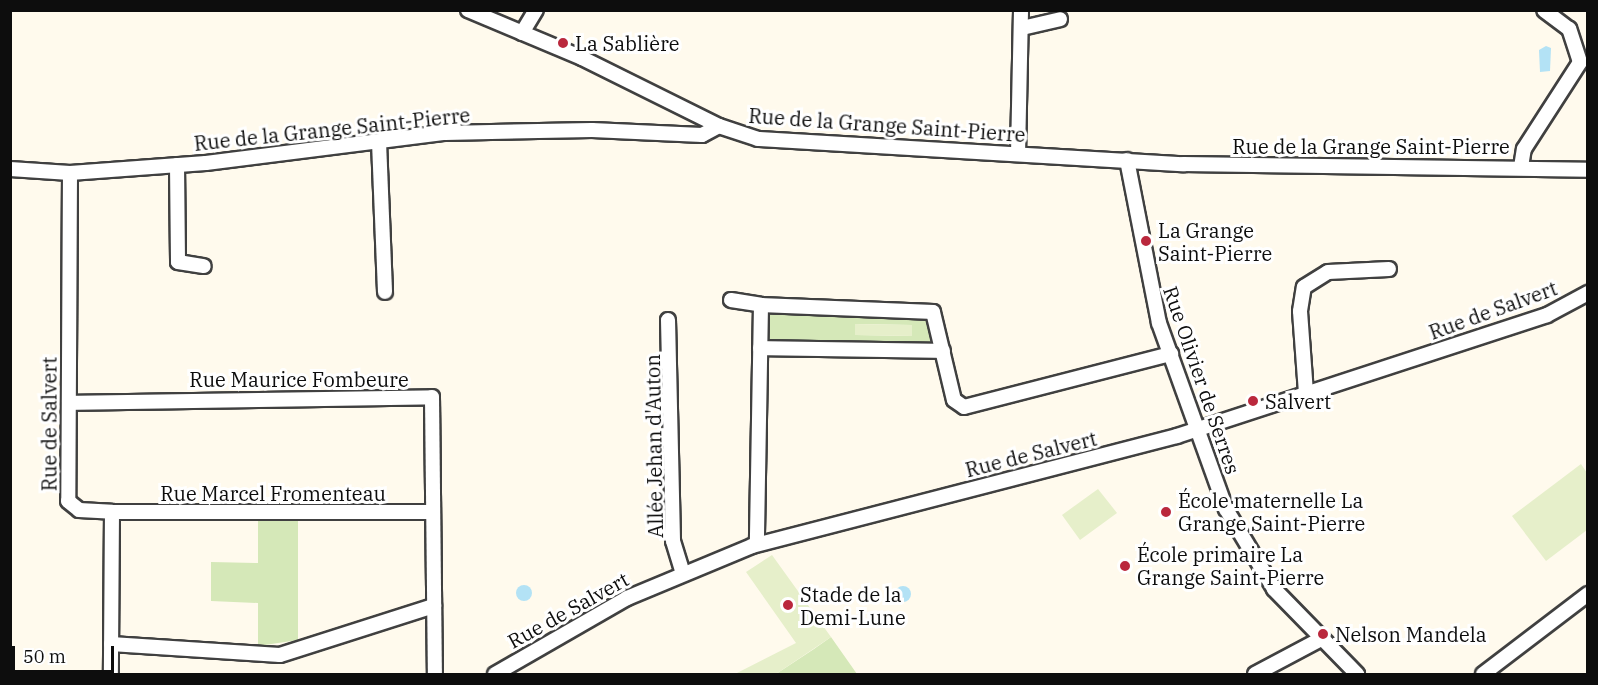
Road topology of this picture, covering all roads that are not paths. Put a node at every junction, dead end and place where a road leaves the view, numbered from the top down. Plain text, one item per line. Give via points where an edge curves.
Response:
1 (468, 10) edge
2 (536, 10) edge
3 (1021, 10) edge
4 (1544, 10) edge
5 (1060, 19) dead end
6 (1022, 28) junction
7 (522, 33) junction
8 (1584, 65) edge
9 (719, 126) junction
10 (379, 142) junction
11 (1018, 154) junction
12 (1127, 160) junction
13 (177, 165) junction
14 (1521, 167) junction
15 (10, 169) edge
16 (1587, 170) edge
17 (70, 173) junction
18 (204, 266) dead end
19 (1389, 269) dead end
20 (385, 292) dead end
21 (1587, 293) edge
22 (731, 300) dead end
23 (761, 305) junction
24 (668, 320) dead end
25 (760, 348) junction
26 (943, 351) junction
27 (1171, 354) junction
28 (1306, 393) junction
29 (69, 403) junction
30 (1198, 429) junction
31 (112, 512) junction
32 (433, 512) junction
33 (758, 544) junction
34 (682, 572) junction
35 (1587, 594) edge
36 (434, 606) junction
37 (1319, 640) junction
38 (111, 644) junction
39 (111, 675) edge
40 (435, 675) edge
41 (495, 675) edge
42 (1255, 675) edge
43 (1357, 675) edge
44 (1483, 675) edge

1 - 7 street
2 - 7 street
3 - 6 street
4 - 8 street via 1569,29
5 - 6 street
6 - 11 street
7 - 9 street
8 - 14 street via 1524,149
9 - 10 street, Rue de la Grange Saint-Pierre via 702,135 592,130 445,133
9 - 11 street, Rue de la Grange Saint-Pierre via 769,140
10 - 13 street, Rue de la Grange Saint-Pierre
10 - 20 street
11 - 12 street, Rue de la Grange Saint-Pierre
12 - 14 street, Rue de la Grange Saint-Pierre
12 - 27 street, Rue Olivier de Serres via 1148,281
13 - 17 street, Rue de la Grange Saint-Pierre
13 - 18 street via 178,262
14 - 16 street, Rue de la Grange Saint-Pierre
15 - 17 street, Rue de la Grange Saint-Pierre
17 - 29 street, Rue de Salvert
19 - 28 street via 1328,272 1304,287 1300,311
21 - 28 street, Rue de Salvert via 1547,315
22 - 23 street
23 - 25 street
23 - 26 street via 927,310 933,312
24 - 34 street, Allée Jehan d'Auton via 673,541
25 - 26 street
25 - 33 street
26 - 27 street via 954,400 964,407
27 - 30 street, Rue Olivier de Serres
28 - 30 street, Rue de Salvert
29 - 31 street, Rue de Salvert via 69,503 79,510
29 - 32 street, Rue Maurice Fombeure via 432,397
30 - 33 street, Rue de Salvert
30 - 37 street, Rue Olivier de Serres via 1239,534 1274,590
31 - 32 street, Rue Marcel Fromenteau
31 - 38 street
32 - 36 street, Rue Maurice Fombeure
33 - 34 street, Rue de Salvert
34 - 41 street, Rue de Salvert
35 - 44 street
36 - 38 street via 280,655
36 - 40 street, Rue Maurice Fombeure
37 - 42 street
37 - 43 street, Rue Olivier de Serres
38 - 39 street

